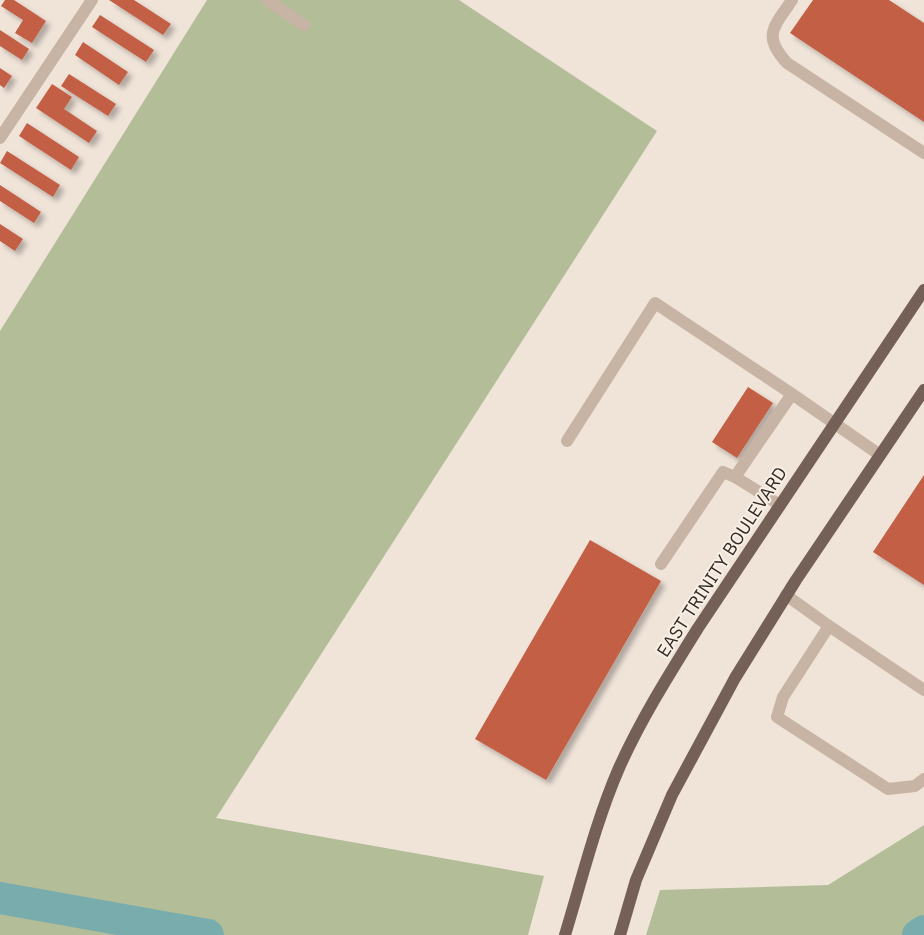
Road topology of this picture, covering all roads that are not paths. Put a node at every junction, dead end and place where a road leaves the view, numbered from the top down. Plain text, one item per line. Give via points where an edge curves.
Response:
1 (92, 0) edge
2 (267, 0) edge
3 (792, 0) edge
4 (304, 25) dead end
5 (0, 138) edge
6 (924, 153) edge
7 (924, 290) edge
8 (924, 390) edge
9 (792, 394) junction
10 (835, 424) junction
11 (567, 441) dead end
12 (880, 455) junction
13 (735, 477) junction
14 (780, 505) junction
15 (661, 564) dead end
16 (786, 595) junction
17 (829, 626) junction
18 (924, 690) edge
19 (924, 779) edge
20 (565, 935) edge
21 (620, 935) edge

1 - 5 street
2 - 4 street
3 - 6 street via 773,30 776,52 787,63
7 - 10 main road, EAST TRINITY BOULEVARD
8 - 12 main road
9 - 10 street
9 - 11 street via 655,303
9 - 13 street
10 - 12 street
10 - 14 main road, EAST TRINITY BOULEVARD
12 - 16 main road
13 - 14 street
13 - 15 street via 723,472
14 - 20 main road, EAST TRINITY BOULEVARD via 666,678 619,768 602,812
16 - 17 street
16 - 21 main road via 677,786 636,880
17 - 18 street
17 - 19 street via 783,697 777,717 888,789 915,786

